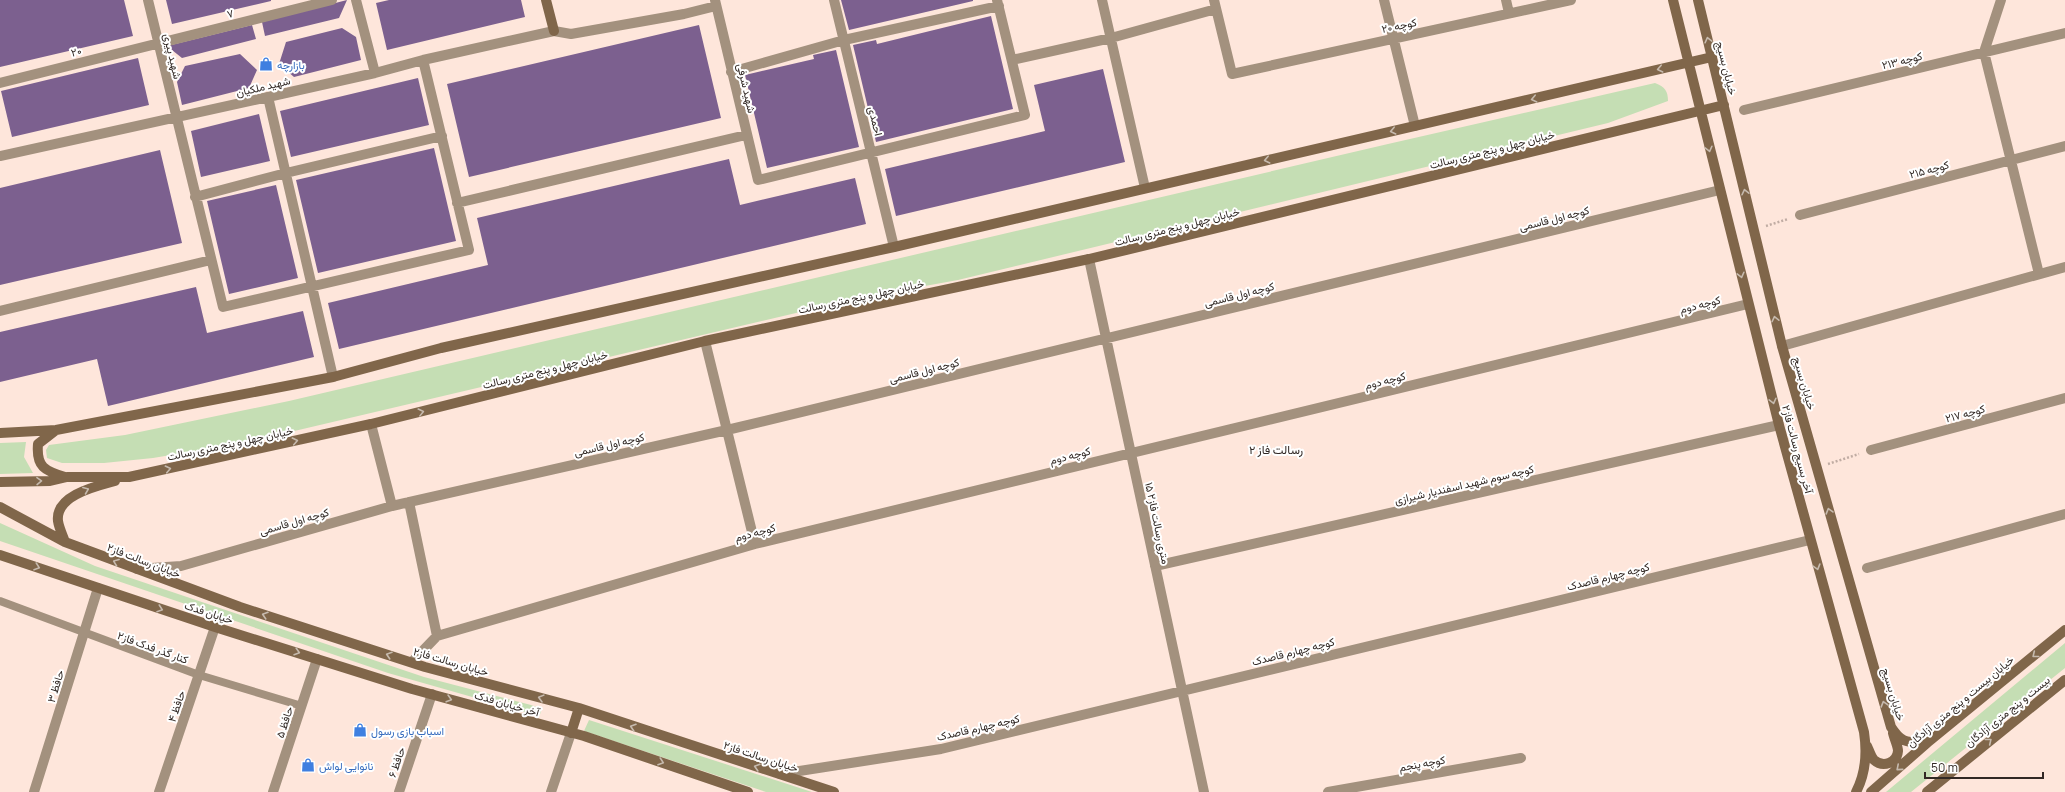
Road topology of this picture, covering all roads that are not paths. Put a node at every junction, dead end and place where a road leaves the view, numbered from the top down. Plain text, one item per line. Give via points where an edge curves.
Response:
1 (148, 0) edge
2 (332, 0) edge
3 (356, 0) edge
4 (546, 0) edge
5 (834, 0) edge
6 (1102, 0) edge
7 (1384, 0) edge
8 (1506, 0) edge
9 (1571, 0) edge
10 (1673, 0) edge
11 (1698, 0) edge
12 (2001, 0) edge
13 (715, 3) edge
14 (998, 3) edge
15 (1215, 5) edge
16 (1509, 13) junction
17 (554, 31) junction
18 (2065, 33) edge
19 (1111, 38) junction
20 (1393, 39) junction
21 (844, 40) junction
22 (157, 43) junction
23 (1984, 52) junction
24 (1712, 57) junction
25 (423, 60) junction
26 (1012, 60) junction
27 (1688, 63) junction
28 (731, 72) junction
29 (375, 73) junction
30 (0, 83) edge
31 (268, 98) junction
32 (1724, 105) junction
33 (1744, 110) dead end
34 (1700, 111) junction
35 (175, 118) junction
36 (1415, 126) junction
37 (746, 135) junction
38 (442, 136) junction
39 (2065, 146) edge
40 (871, 153) junction
41 (0, 156) edge
42 (2011, 160) junction
43 (286, 173) junction
44 (1145, 188) junction
45 (1720, 190) junction
46 (195, 197) junction
47 (457, 202) junction
48 (1800, 215) road end
49 (894, 247) junction
50 (1089, 259) junction
51 (211, 260) junction
52 (2065, 267) edge
53 (2039, 274) junction
54 (313, 286) junction
55 (1748, 304) junction
56 (0, 310) edge
57 (1106, 338) junction
58 (705, 341) junction
59 (1782, 346) junction
60 (333, 377) junction
61 (2065, 398) edge
62 (371, 424) junction
63 (1779, 425) junction
64 (56, 430) junction
65 (727, 430) junction
66 (0, 433) edge
67 (1871, 450) road end
68 (1131, 453) junction
69 (67, 477) junction
70 (129, 477) junction
71 (0, 482) edge
72 (408, 502) junction
73 (392, 506) junction
74 (0, 507) edge
75 (2065, 514) edge
76 (1810, 540) junction
77 (65, 542) junction
78 (755, 544) junction
79 (0, 555) edge
80 (1155, 566) junction
81 (1867, 568) dead end
82 (135, 570) junction
83 (98, 588) junction
84 (0, 601) edge
85 (215, 627) junction
86 (2065, 630) edge
87 (84, 634) junction
88 (437, 636) junction
89 (317, 659) junction
90 (412, 662) junction
91 (199, 675) junction
92 (2065, 680) edge
93 (412, 689) joint
94 (1182, 690) junction
95 (432, 694) junction
96 (302, 706) junction
97 (579, 708) junction
98 (1891, 727) junction
99 (571, 733) junction
100 (1927, 743) junction
101 (1866, 744) junction
102 (1521, 758) dead end
103 (780, 774) junction
104 (34, 792) edge
105 (159, 792) edge
106 (274, 792) edge
107 (399, 792) edge
108 (551, 792) edge
109 (748, 792) edge
110 (834, 792) edge
111 (1204, 792) edge
112 (1328, 792) edge
113 (1856, 792) edge
114 (1871, 792) edge
115 (1927, 792) edge

1 - 22 street, شهید پیری
2 - 22 street, ۷
3 - 29 street
4 - 17 main road
5 - 21 street, احمدی
6 - 19 street
7 - 20 street
8 - 16 street
9 - 16 street, ۲۰ کوچه
10 - 27 main road
24 -> 11 main road, خیابان بسیج
12 - 23 street
13 - 17 street, شهید ملکیان via 677,16 571,34
13 - 28 street, شهید شرفی
14 - 21 street
14 - 26 street
15 - 19 street
15 - 20 street, ۲۰ کوچه via 1232,74
16 - 20 street, ۲۰ کوچه
17 - 25 street, شهید ملکیان
18 - 23 street, کوچه ۲۱۳
19 - 26 street
19 - 44 street
20 - 36 street
21 - 28 street
21 - 40 street, احمدی
22 - 30 street, ۲۰
22 - 35 street, شهید پیری
23 - 33 street, کوچه ۲۱۳
23 - 42 street
24 - 27 main road
24 - 32 main road, خیابان بسیج
25 - 29 street, شهید ملکیان
25 - 38 street
26 - 40 street via 1025,115
27 - 34 main road
27 -> 36 main road
28 - 37 street, شهید شرفی
29 - 31 street, شهید ملکیان
31 - 35 street, شهید ملکیان
31 - 43 street
32 - 34 main road, خیابان چهل و پنج متری رسالت
59 -> 32 main road, خیابان بسیج
34 -> 45 main road, آخر بسیج رسالت فاز۲
34 - 50 main road, خیابان چهل و پنج متری رسالت
35 - 41 street, شهید ملکیان
35 - 46 street, شهید پیری
36 -> 44 main road
37 - 40 street, شهید شرفی via 758,180
37 - 47 street
38 - 43 street
38 - 47 street
39 - 42 street, کوچه ۲۱۵
40 - 49 street, احمدی
42 - 48 street, کوچه ۲۱۵
42 - 53 street
43 - 46 street
43 - 54 street
44 - 49 main road
45 -> 55 main road, آخر بسیج رسالت فاز۲
45 - 57 street, کوچه اول قاسمی
46 - 51 street, شهید پیری
47 - 54 street via 468,250
49 - 60 main road via 441,348
50 - 57 street, ۱۵ متری رسالت فاز۲
50 - 58 main road, خیابان چهل و پنج متری رسالت
51 - 54 street, شهید پیری via 223,307
51 - 56 street
52 - 53 street
53 - 59 street
54 - 60 street
55 -> 63 main road, آخر بسیج رسالت فاز۲
55 - 68 street, کوچه دوم
57 - 65 street, کوچه اول قاسمی
57 - 68 street, ۱۵ متری رسالت فاز۲
62 -> 58 main road, خیابان چهل و پنج متری رسالت
58 - 65 street
98 -> 59 main road, خیابان بسیج
60 - 64 main road
61 - 67 street, کوچه ۲۱۷
70 -> 62 main road, خیابان چهل و پنج متری رسالت
62 - 73 street
63 - 76 main road, آخر بسیج رسالت فاز۲
63 - 80 street, کوچه سوم شهید اسفندیار شیرازی
64 - 66 main road
64 - 69 main road via 38,444 37,456 49,472
65 - 72 street, کوچه اول قاسمی
65 - 78 street
68 - 78 street, کوچه دوم
68 - 80 street, ۱۵ متری رسالت فاز۲
69 - 70 main road, خیابان چهل و پنج متری رسالت
71 -> 69 main road, خیابان چهل و پنج متری رسالت via 50,481
77 -> 70 main road via 58,520 62,506 82,490
72 - 73 street, کوچه اول قاسمی
72 - 88 street
73 - 82 street, کوچه اول قاسمی via 181,566
74 - 77 main road, خیابان رسالت فاز۲
75 - 81 street
76 - 94 street, کوچه چهارم قاصدک
76 -> 101 main road, آخر بسیج رسالت فاز۲
82 -> 77 main road, خیابان رسالت فاز۲
78 - 88 street, کوچه دوم
79 -> 83 main road, خیابان فدک
80 - 94 street, ۱۵ متری رسالت فاز۲
90 -> 82 main road, خیابان رسالت فاز۲ via 240,607
83 -> 85 main road, خیابان فدک
83 - 87 street, حافظ ۳
84 - 87 lane, کنار گذر فدک فاز۲
85 -> 89 main road, خیابان فدک
85 - 91 street, حافظ ۴
86 -> 100 main road, خیابان بیست و پنج متری آزادگان
87 - 91 lane, کنار گذر فدک فاز۲
87 - 104 street, حافظ ۳
88 - 90 street, کوچه دوم
89 - 93 main road, خیابان فدک
89 - 96 street, حافظ ۵
97 -> 90 main road, خیابان رسالت فاز۲
91 - 96 lane, کنار گذر فدک فاز۲
91 - 105 street, حافظ ۴
115 -> 92 main road, بیست و پنج متری آزادگان
93 - 95 main road, آخر خیابان فدک
94 - 103 street, کوچه چهارم قاصدک via 941,748
94 - 111 street, ۱۵ متری رسالت فاز۲
95 -> 99 main road, آخر خیابان فدک
95 - 107 street, حافظ ۶
96 - 106 street, حافظ ۵
97 - 99 main road
103 -> 97 main road, خیابان رسالت فاز۲
98 - 100 main road, خیابان بسیج via 1898,738 1909,742
98 - 101 main road via 1898,750 1896,759 1889,764 1881,764 1874,760
99 - 108 street
99 -> 109 main road
100 -> 114 main road, خیابان بیست و پنج متری آزادگان
101 - 113 main road, آخر بسیج رسالت فاز۲ via 1864,768
102 - 112 street, کوچه پنجم
103 - 110 main road, خیابان رسالت فاز۲

